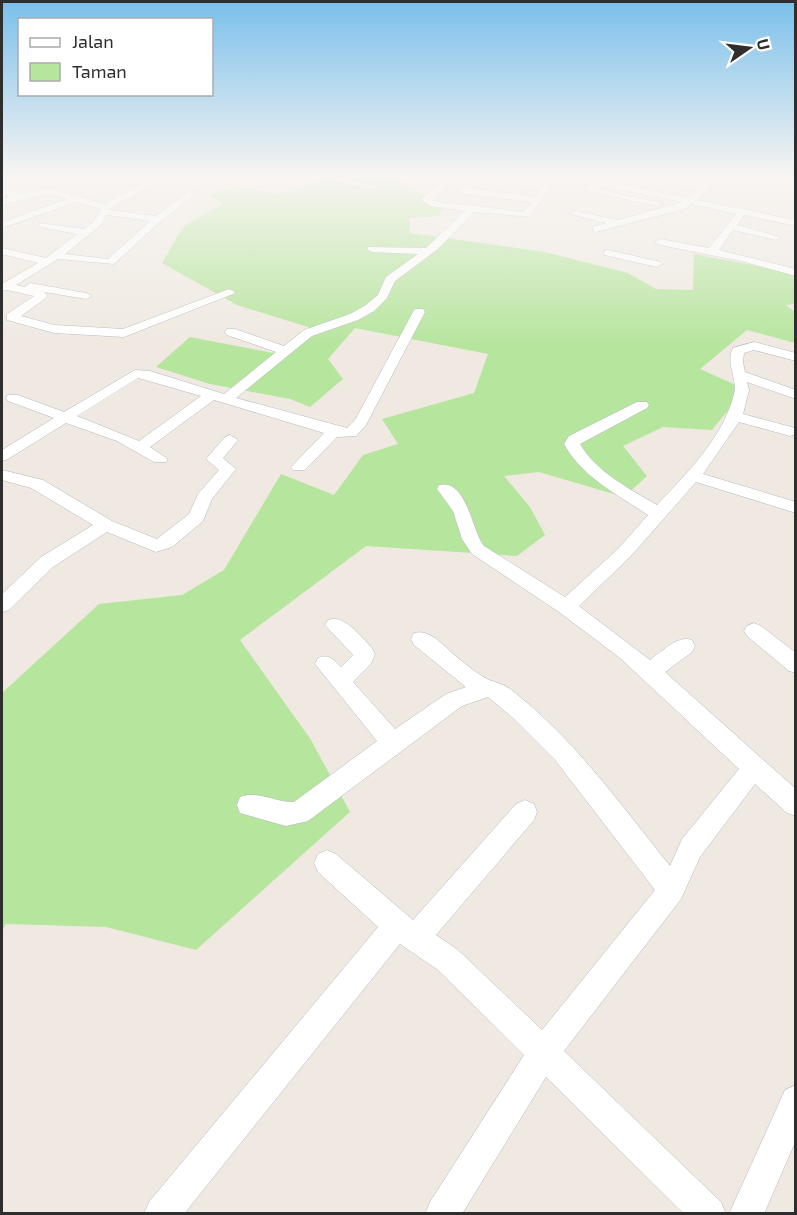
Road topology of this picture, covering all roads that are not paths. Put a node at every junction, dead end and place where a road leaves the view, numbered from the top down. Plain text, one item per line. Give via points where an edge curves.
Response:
1 (87, 233) edge
2 (143, 233) edge
3 (448, 233) edge
4 (727, 233) edge
5 (757, 233) edge
6 (776, 237) dead end
7 (660, 242) dead end
8 (674, 245) junction
9 (372, 249) dead end
10 (2, 251) edge
11 (429, 251) junction
12 (712, 252) junction
13 (608, 253) dead end
14 (52, 259) junction
15 (795, 273) edge
16 (7, 286) edge
17 (230, 292) dead end
18 (86, 296) dead end
19 (419, 312) dead end
20 (7, 320) edge
21 (231, 332) dead end
22 (285, 351) junction
23 (795, 357) edge
24 (740, 375) junction
25 (795, 395) edge
26 (219, 397) junction
27 (13, 398) dead end
28 (642, 405) dead end
29 (735, 416) junction
30 (66, 418) junction
31 (794, 429) edge
32 (334, 431) junction
33 (230, 440) dead end
34 (140, 447) junction
35 (2, 456) edge
36 (160, 459) dead end
37 (299, 467) dead end
38 (2, 475) edge
39 (693, 476) junction
40 (445, 489) dead end
41 (795, 508) edge
42 (659, 514) junction
43 (106, 525) junction
44 (2, 605) edge
45 (566, 607) junction
46 (335, 625) dead end
47 (754, 631) dead end
48 (421, 639) dead end
49 (685, 646) dead end
50 (795, 665) edge
51 (650, 671) junction
52 (484, 688) junction
53 (393, 743) junction
54 (753, 769) junction
55 (249, 805) dead end
56 (795, 805) edge
57 (525, 812) dead end
58 (327, 863) dead end
59 (672, 890) junction
60 (407, 932) junction
61 (543, 1054) junction
62 (795, 1101) edge
63 (161, 1214) edge
64 (442, 1214) edge
65 (709, 1214) edge
66 (746, 1214) edge

1 - 14 street
2 - 14 street via 110,262
3 - 11 street
4 - 12 street
5 - 6 street
7 - 8 street
8 - 12 street
8 - 13 street via 655,268
9 - 11 street
10 - 14 street
11 - 22 street via 390,279 383,296 370,308 308,333
12 - 15 street
14 - 16 street
16 - 18 street
16 - 20 street via 42,296
17 - 20 street via 129,331 54,329
19 - 32 street via 361,422 351,433
21 - 22 street
22 - 26 street
23 - 24 street via 763,347 744,347 736,356
24 - 25 street
24 - 29 street via 742,390
26 - 30 street via 140,373
26 - 32 street
26 - 34 street
27 - 30 street
28 - 42 street via 574,439 572,444 600,474
29 - 31 street
29 - 39 street
30 - 34 street
30 - 35 street
32 - 37 street
33 - 43 street via 214,459 228,469 204,498 197,517 166,543 156,546
34 - 36 street
38 - 43 street via 37,484
39 - 41 street
39 - 42 street
40 - 45 street via 458,506 469,538 478,550
42 - 45 street
43 - 44 street via 54,557
45 - 51 street via 603,631
46 - 53 street via 365,654 333,673
47 - 50 street
48 - 52 street
49 - 51 street
51 - 54 street
52 - 53 street via 454,700
52 - 59 street via 498,692 541,728
53 - 55 street via 299,813 286,814
54 - 56 street
54 - 59 street via 691,848
57 - 60 street
58 - 60 street
59 - 61 street
60 - 61 street via 448,960
60 - 63 street
61 - 64 street
61 - 65 street
62 - 66 street

